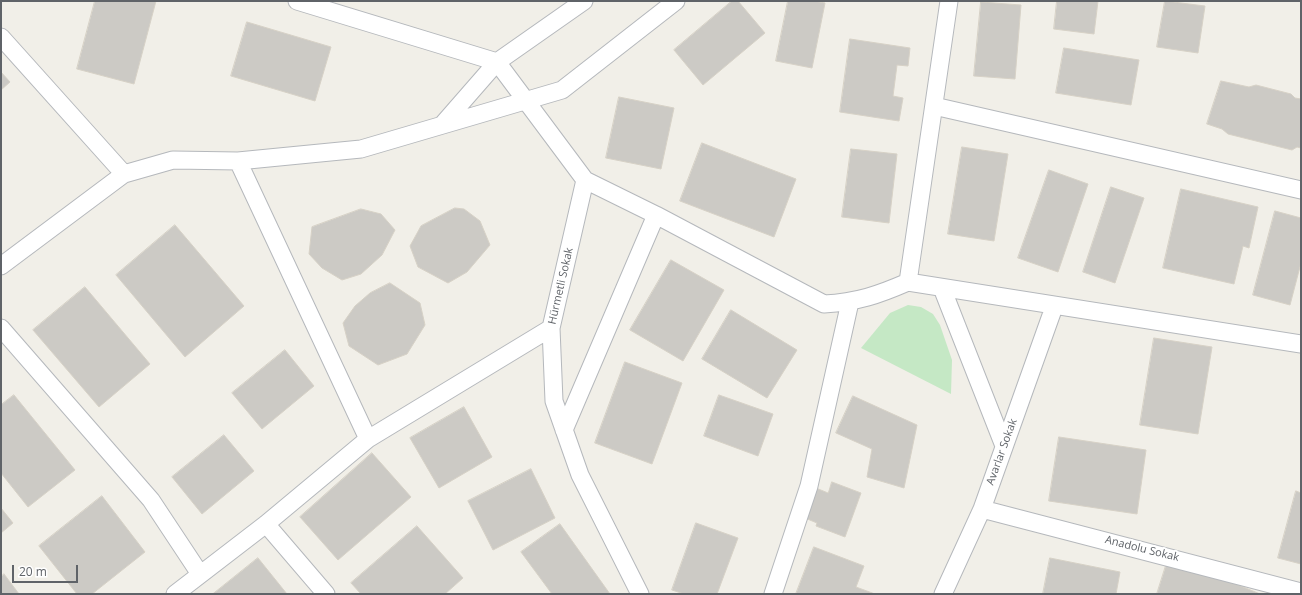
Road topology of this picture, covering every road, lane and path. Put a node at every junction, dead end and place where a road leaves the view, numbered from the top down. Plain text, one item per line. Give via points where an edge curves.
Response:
1 (297, 1) edge
2 (584, 1) edge
3 (676, 1) edge
4 (949, 1) edge
5 (1, 37) edge
6 (497, 62) junction
7 (526, 100) junction
8 (934, 106) junction
9 (441, 125) junction
10 (238, 161) junction
11 (124, 174) junction
12 (585, 180) junction
13 (1301, 190) edge
14 (656, 215) junction
15 (1, 266) edge
16 (908, 282) junction
17 (942, 288) junction
18 (850, 302) junction
19 (1054, 307) junction
20 (1, 328) edge
21 (551, 328) junction
22 (1301, 344) edge
23 (564, 430) junction
24 (368, 439) junction
25 (1004, 446) junction
26 (982, 509) junction
27 (266, 524) junction
28 (200, 574) junction
29 (1301, 592) edge
30 (175, 594) edge
31 (326, 594) edge
32 (640, 594) edge
33 (773, 594) edge
34 (943, 594) edge

1 - 6 street
2 - 6 street
3 - 7 street via 562,90
4 - 8 street
5 - 11 street
6 - 7 street
6 - 9 street
7 - 9 street
7 - 12 street
8 - 13 street
8 - 16 street
9 - 10 street via 361,149
10 - 11 street via 173,160
10 - 24 street
11 - 15 street
12 - 14 street
12 - 21 street, Hürmetli Sokak
14 - 18 street via 824,304
14 - 23 street
16 - 17 street
16 - 18 street
17 - 19 street
17 - 25 street
18 - 33 street via 809,486
19 - 22 street
19 - 25 street, Avarlar Sokak
20 - 28 street via 151,500
21 - 23 street, Hürmetli Sokak via 554,401
21 - 24 street
23 - 32 street, Hürmetli Sokak via 580,475
24 - 27 street
25 - 26 street, Avarlar Sokak
26 - 29 street, Anadolu Sokak
26 - 34 street, Avarlar Sokak
27 - 28 street
27 - 31 street
28 - 30 street

